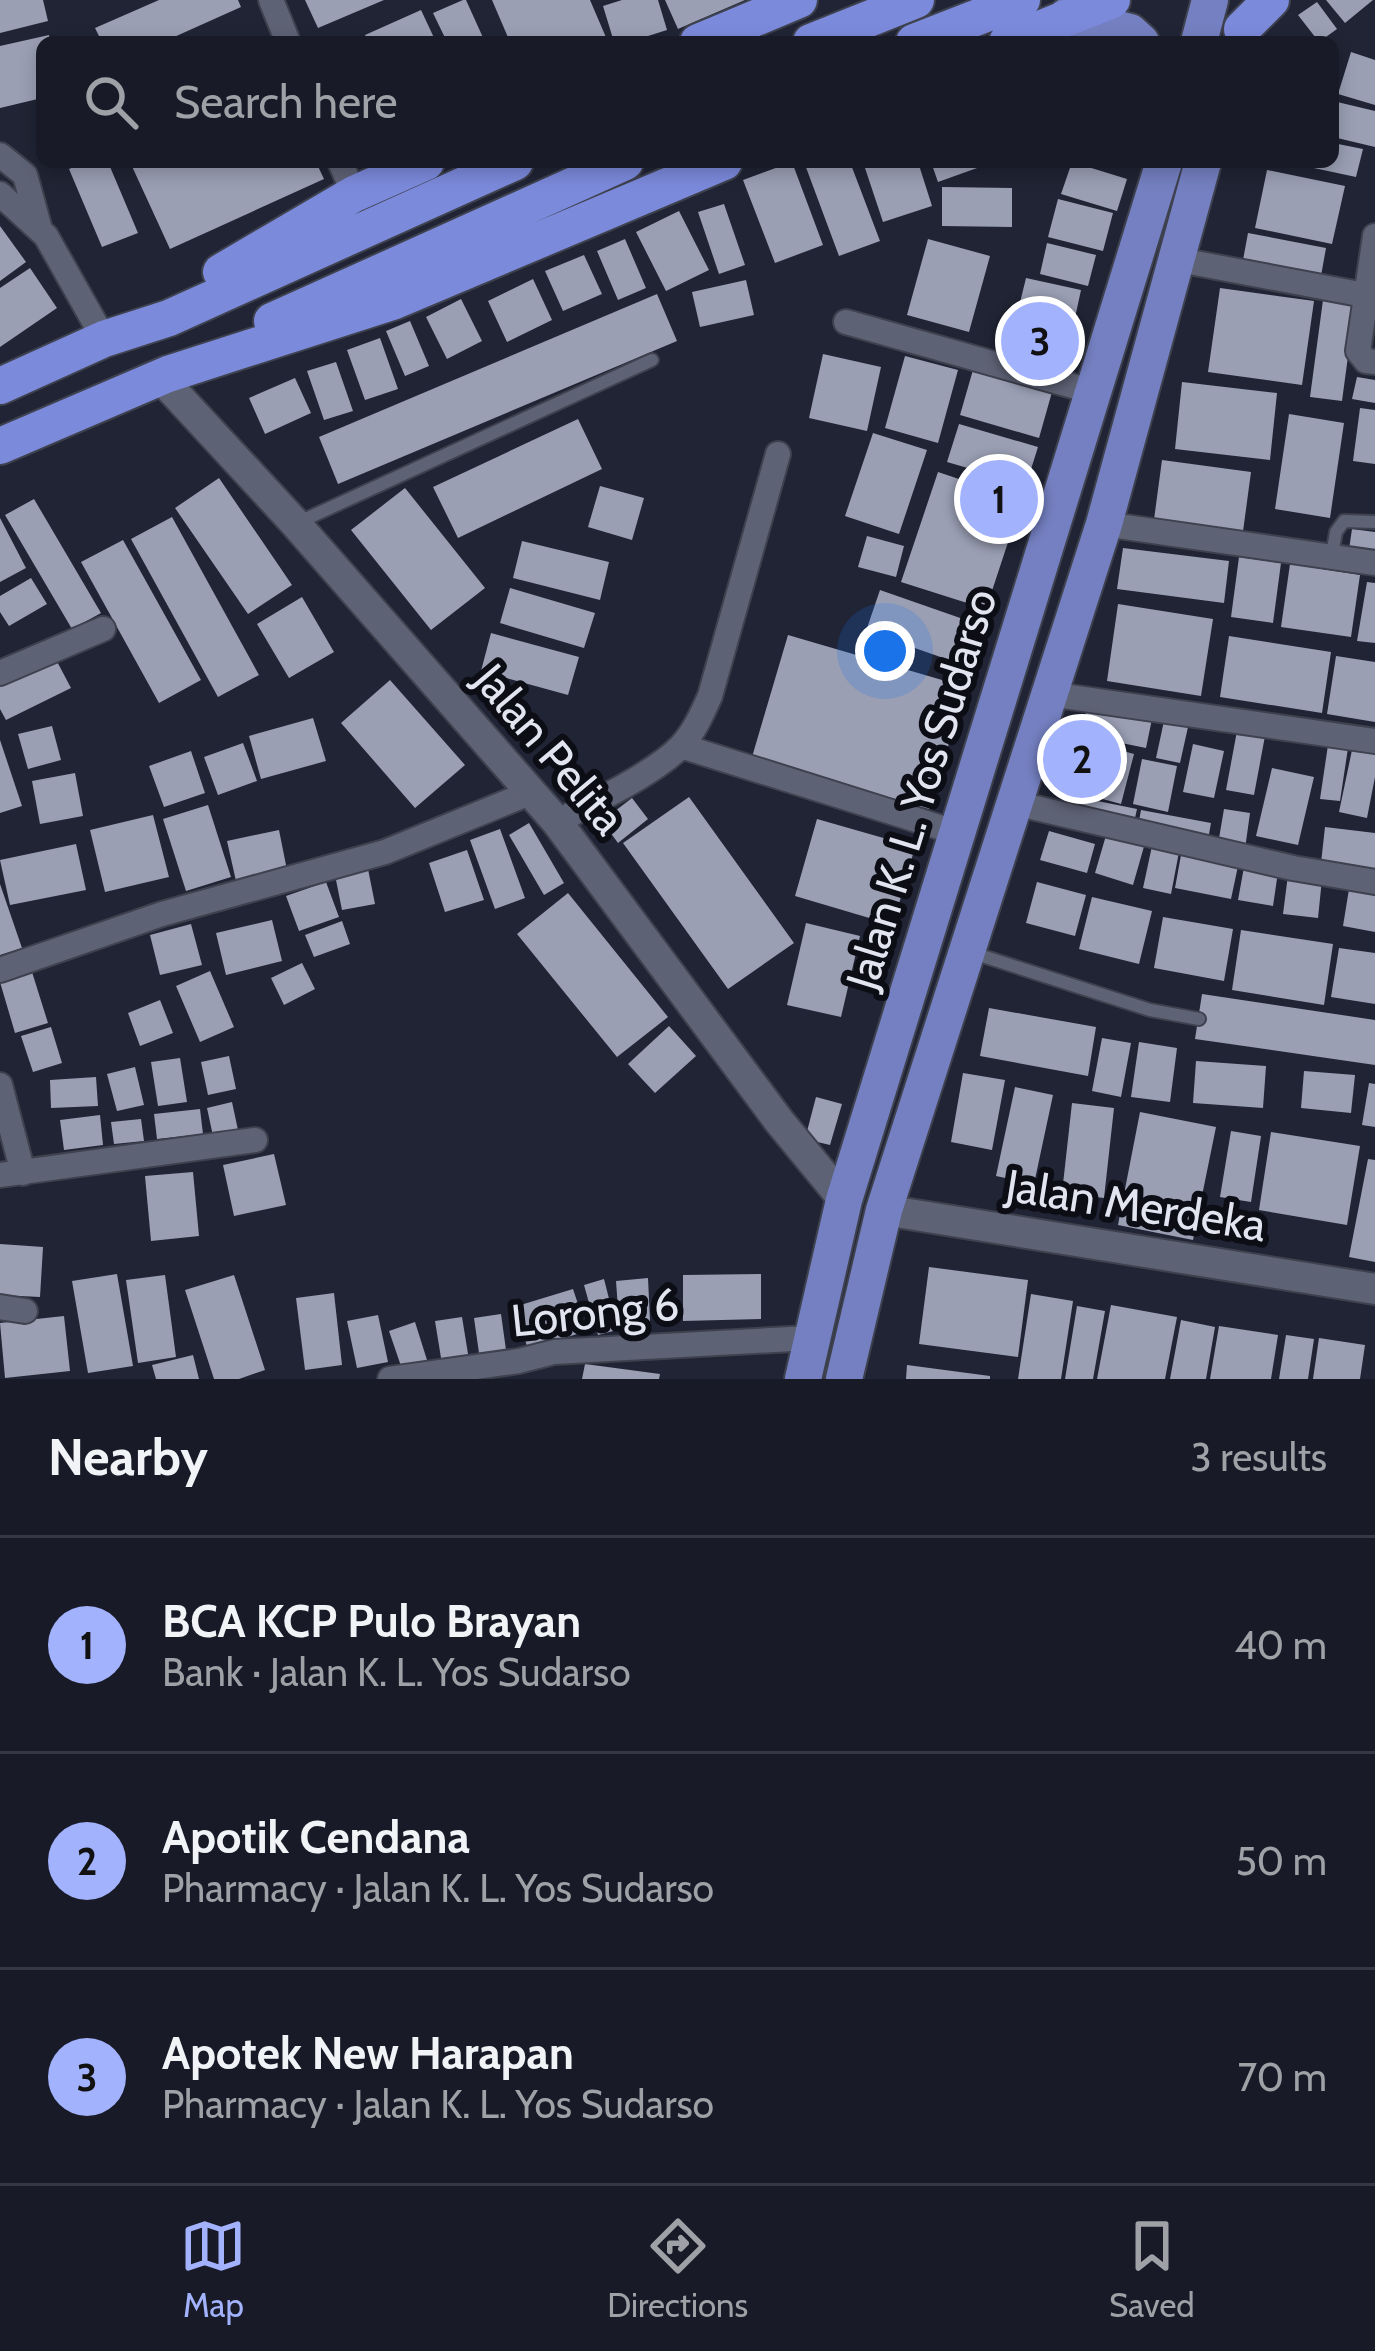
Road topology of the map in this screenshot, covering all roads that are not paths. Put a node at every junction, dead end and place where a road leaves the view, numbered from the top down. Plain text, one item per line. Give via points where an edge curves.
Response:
1 (271, 0) edge
2 (799, 0) edge
3 (916, 0) edge
4 (1022, 0) edge
5 (1112, 0) edge
6 (1210, 0) edge
7 (1271, 0) edge
8 (1067, 16) junction
9 (1245, 24) edge
10 (286, 36) edge
11 (712, 36) edge
12 (826, 36) edge
13 (929, 36) edge
14 (1021, 36) edge
15 (1134, 36) edge
16 (1201, 36) edge
17 (0, 155) edge
18 (396, 168) edge
19 (502, 168) edge
20 (612, 168) edge
21 (710, 168) edge
22 (1162, 168) edge
23 (1201, 168) edge
24 (347, 178) edge
25 (0, 194) edge
26 (39, 226) junction
27 (1375, 236) edge
28 (1174, 259) junction
29 (1372, 297) edge
30 (846, 322) dead end
31 (109, 337) junction
32 (652, 360) dead end
33 (1375, 362) edge
34 (173, 370) junction
35 (0, 386) edge
36 (1094, 392) junction
37 (0, 446) edge
38 (778, 454) dead end
39 (1375, 522) edge
40 (296, 523) junction
41 (1104, 524) junction
42 (1332, 556) junction
43 (1375, 563) edge
44 (103, 628) dead end
45 (0, 673) edge
46 (1049, 694) junction
47 (1375, 741) edge
48 (681, 746) junction
49 (532, 792) junction
50 (1014, 803) junction
51 (557, 822) junction
52 (958, 833) junction
53 (1375, 882) edge
54 (967, 951) junction
55 (0, 970) edge
56 (1199, 1018) dead end
57 (0, 1085) edge
58 (255, 1140) dead end
59 (11, 1174) edge
60 (844, 1200) junction
61 (884, 1210) junction
62 (1375, 1289) edge
63 (810, 1338) junction
64 (554, 1352) junction
65 (390, 1379) edge
66 (551, 1379) edge
67 (803, 1379) edge
68 (844, 1379) edge

1 - 10 street
2 - 11 highway
3 - 12 highway
4 - 13 highway
5 - 8 highway
6 - 16 main road
7 - 9 highway
8 - 14 highway
8 - 15 main road
17 - 26 street via 25,176
18 - 24 highway
19 - 31 highway
20 - 34 highway
21 - 34 highway via 394,302
22 - 36 main road, Jalan K. L. Yos Sudarso
23 - 28 main road, Jalan K. L. Yos Sudarso
24 - 31 highway
25 - 26 street
26 - 31 street
27 - 29 street
28 - 29 street
28 - 41 main road, Jalan K. L. Yos Sudarso
29 - 33 street via 1358,351
30 - 36 street
31 - 35 highway
32 - 40 lane
34 - 37 highway
34 - 40 street, Jalan Pelita
36 - 52 main road, Jalan K. L. Yos Sudarso
38 - 48 street via 710,697
39 - 42 lane via 1344,521
40 - 49 street, Jalan Pelita
41 - 42 street
41 - 46 main road, Jalan K. L. Yos Sudarso
42 - 43 street
44 - 45 street
46 - 47 street
46 - 50 main road, Jalan K. L. Yos Sudarso
48 - 51 street
48 - 52 street
49 - 51 street, Jalan Pelita
49 - 55 street via 385,852 161,914
50 - 53 street
50 - 54 main road, Jalan K. L. Yos Sudarso
51 - 60 street, Jalan Pelita
52 - 60 main road, Jalan K. L. Yos Sudarso
54 - 56 lane
54 - 61 main road, Jalan K. L. Yos Sudarso
57 - 59 street
58 - 59 street
60 - 63 main road, Jalan K. L. Yos Sudarso
61 - 62 street, Jalan Merdeka
61 - 68 main road, Jalan K. L. Yos Sudarso
63 - 64 street, Lorong 6
63 - 67 main road, Jalan K. L. Yos Sudarso
64 - 65 street, Lorong 6
64 - 66 street

